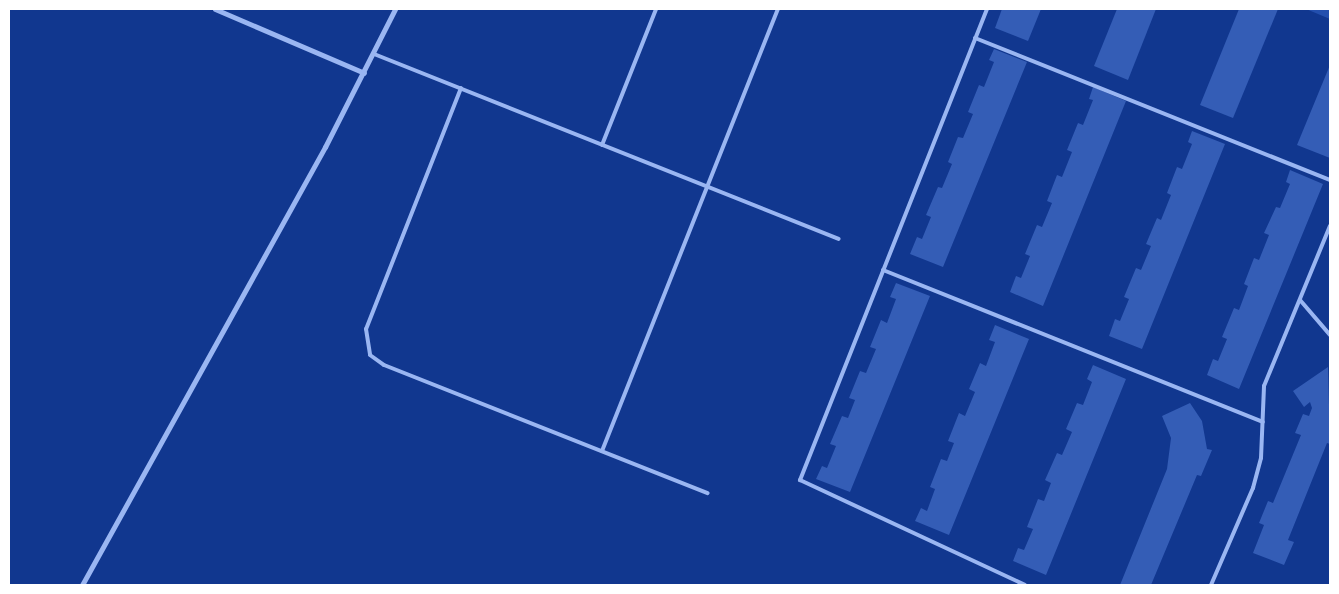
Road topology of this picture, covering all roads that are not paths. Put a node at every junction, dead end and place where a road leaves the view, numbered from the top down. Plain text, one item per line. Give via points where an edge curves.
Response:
1 (215, 9) edge
2 (395, 9) edge
3 (656, 9) edge
4 (778, 9) edge
5 (987, 9) edge
6 (975, 38) junction
7 (374, 54) junction
8 (364, 73) junction
9 (461, 88) junction
10 (602, 144) junction
11 (1330, 180) edge
12 (707, 186) junction
13 (1330, 226) edge
14 (838, 239) dead end
15 (884, 270) junction
16 (1300, 300) junction
17 (1330, 335) edge
18 (1263, 422) junction
19 (602, 451) junction
20 (708, 493) dead end
21 (82, 585) edge
22 (1025, 585) edge
23 (1211, 585) edge

1 - 8 street
2 - 7 street
3 - 10 lane
4 - 12 lane
5 - 6 lane
6 - 11 lane
6 - 15 lane
7 - 8 street
7 - 9 lane
8 - 21 street
9 - 10 lane
9 - 19 lane via 366,329 370,355 384,365
10 - 12 lane
12 - 14 lane
12 - 19 lane
13 - 16 lane
15 - 18 lane
15 - 22 lane via 800,480
16 - 17 lane
16 - 18 lane via 1264,386
18 - 23 lane via 1261,458 1253,488
19 - 20 lane

